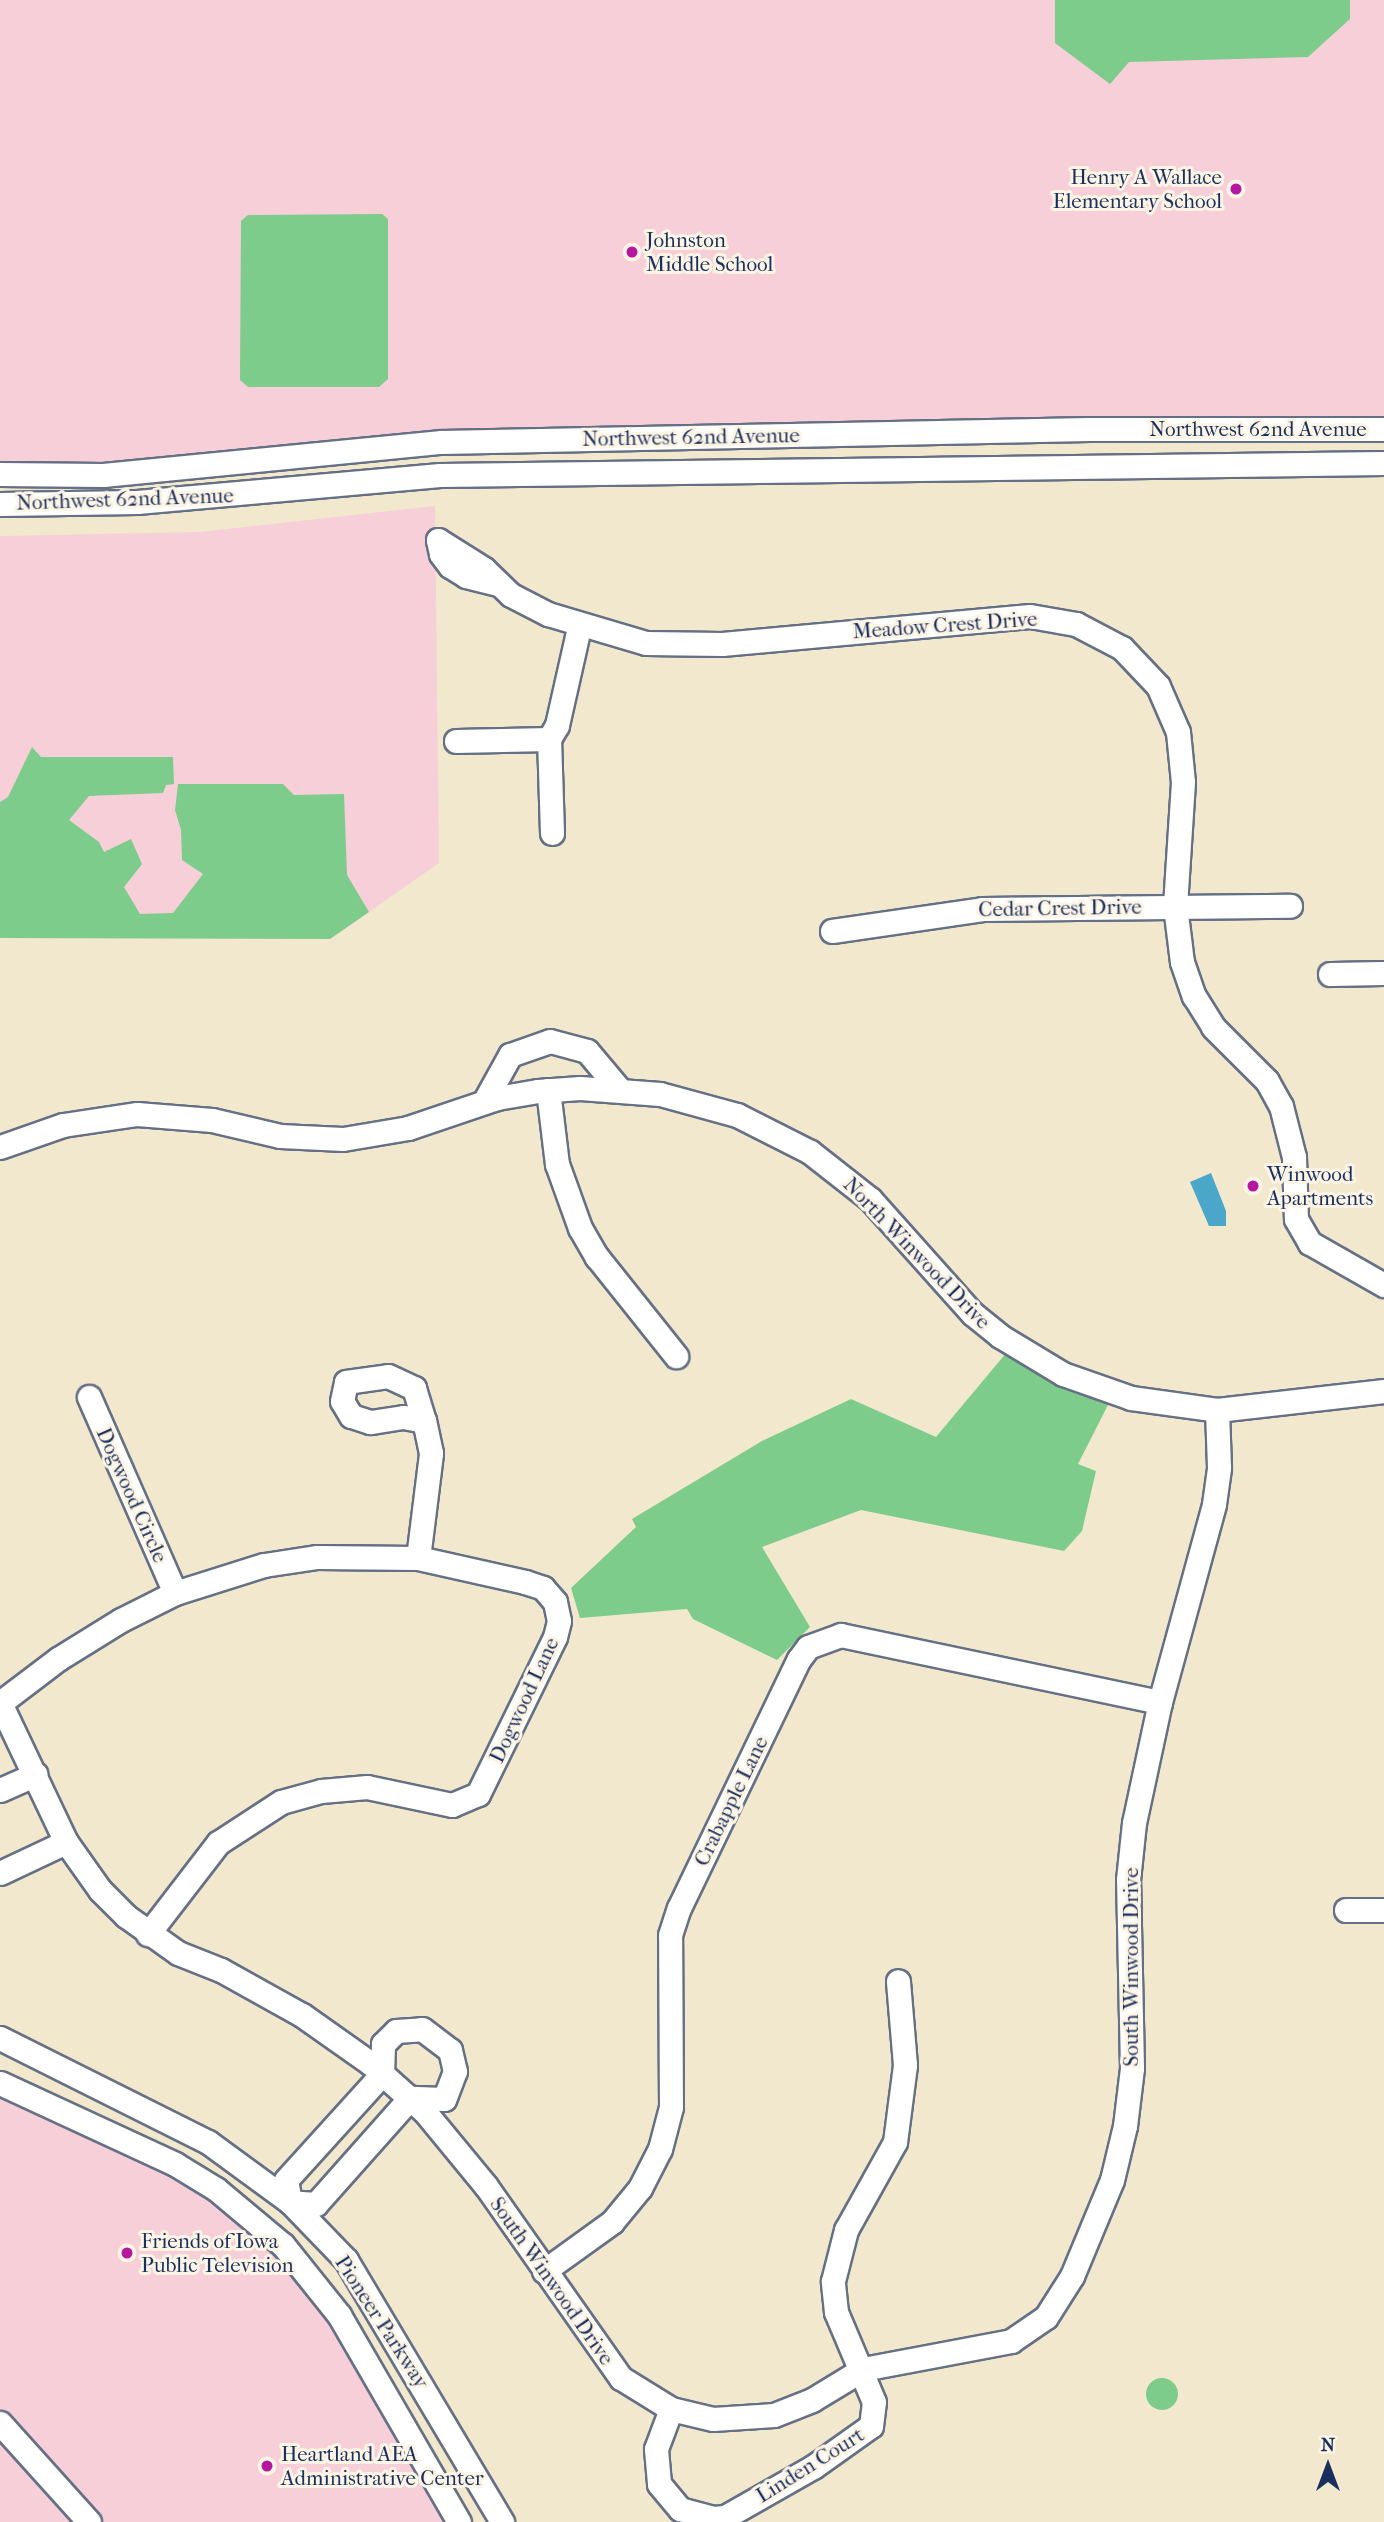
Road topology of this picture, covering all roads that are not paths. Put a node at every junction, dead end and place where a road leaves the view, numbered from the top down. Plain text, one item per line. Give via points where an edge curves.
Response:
1 (1384, 429) edge
2 (1384, 463) edge
3 (0, 474) edge
4 (0, 504) edge
5 (497, 584) dead end
6 (579, 626) junction
7 (549, 739) junction
8 (456, 741) dead end
9 (552, 833) dead end
10 (1175, 906) junction
11 (1290, 906) dead end
12 (832, 931) dead end
13 (1384, 973) edge
14 (1330, 974) dead end
15 (619, 1089) junction
16 (548, 1090) junction
17 (484, 1102) junction
18 (0, 1147) edge
19 (1384, 1284) edge
20 (676, 1356) dead end
21 (1384, 1391) edge
22 (89, 1397) dead end
23 (1217, 1410) junction
24 (424, 1422) dead end
25 (418, 1558) junction
26 (175, 1593) junction
27 (1160, 1702) junction
28 (0, 1703) edge
29 (36, 1774) junction
30 (0, 1790) edge
31 (66, 1842) junction
32 (0, 1873) edge
33 (1346, 1910) dead end
34 (1384, 1910) edge
35 (148, 1934) junction
36 (898, 1981) dead end
37 (0, 2038) edge
38 (382, 2074) junction
39 (0, 2083) edge
40 (418, 2105) junction
41 (290, 2202) junction
42 (267, 2230) junction
43 (544, 2271) junction
44 (858, 2371) junction
45 (671, 2409) junction
46 (0, 2423) edge
47 (498, 2515) edge
48 (89, 2522) edge
49 (459, 2522) edge
50 (472, 2522) edge

1 - 3 street, Northwest 62nd Avenue via 1089,429 441,442 103,475
2 - 4 street, Northwest 62nd Avenue via 440,475 138,502
5 - 6 street, Meadow Crest Drive
6 - 7 street via 557,725
6 - 10 street, Meadow Crest Drive via 629,640 684,646 1021,616 1053,618 1101,634 1142,666 1158,686 1178,732 1183,782
7 - 8 street
7 - 9 street
10 - 11 street, Cedar Crest Drive
10 - 12 street, Cedar Crest Drive via 982,909
10 - 19 street, Meadow Crest Drive via 1182,962 1194,996 1213,1027 1267,1081 1281,1105 1294,1157 1296,1219 1310,1243 1326,1255
13 - 14 street
15 - 16 street, North Winwood Drive
15 - 17 street via 587,1051 551,1041 510,1055
15 - 23 street, North Winwood Drive via 724,1111 810,1152 870,1199 973,1314 1033,1358 1130,1398
16 - 17 street, North Winwood Drive
16 - 20 street via 557,1164 580,1228 597,1257
17 - 18 street, North Winwood Drive via 408,1128 343,1139 280,1136 212,1120 138,1115 63,1125
21 - 23 street, North Winwood Drive
22 - 26 street, Dogwood Circle
23 - 27 street, South Winwood Drive via 1219,1467 1214,1504
24 - 25 street via 431,1453
25 - 26 street, Dogwood Lane via 317,1557 264,1565
25 - 35 street, Dogwood Lane via 542,1588 555,1602 559,1621 555,1637 478,1794 452,1805 368,1787 321,1791 281,1802 218,1843
26 - 28 street, Dogwood Lane via 58,1659
27 - 43 street, Crabapple Lane via 841,1634 808,1647 679,1908 670,1936 671,2107 660,2149 640,2188 612,2222
27 - 44 street, South Winwood Drive via 1134,1823 1128,1880 1134,2009 1125,2126 1112,2180 1072,2276 1046,2317 1011,2341
28 - 29 street
29 - 30 street
29 - 31 street
31 - 32 street
31 - 35 street via 100,1890
33 - 34 street
35 - 38 street via 302,2015
36 - 44 street, Linden Court via 905,2065 895,2142 846,2230 833,2281 836,2312
37 - 41 street, Pioneer Parkway via 208,2142
38 - 40 street
38 - 40 street via 383,2044 396,2031 422,2029 435,2036 450,2050 455,2071 444,2099
38 - 41 street via 286,2180
39 - 42 street, Pioneer Parkway via 175,2164
40 - 41 street via 316,2204
40 - 43 street, South Winwood Drive via 486,2186
41 - 42 street
41 - 47 street, Pioneer Parkway via 354,2271
42 - 49 street, Pioneer Parkway via 306,2270 339,2315
43 - 45 street, South Winwood Drive via 607,2363 642,2395
44 - 45 street, South Winwood Drive via 812,2400 764,2417 713,2419
44 - 45 street, Linden Court via 874,2402 875,2414 864,2434 725,2516 696,2516 680,2509 659,2484 656,2449
46 - 48 street
47 - 50 street

